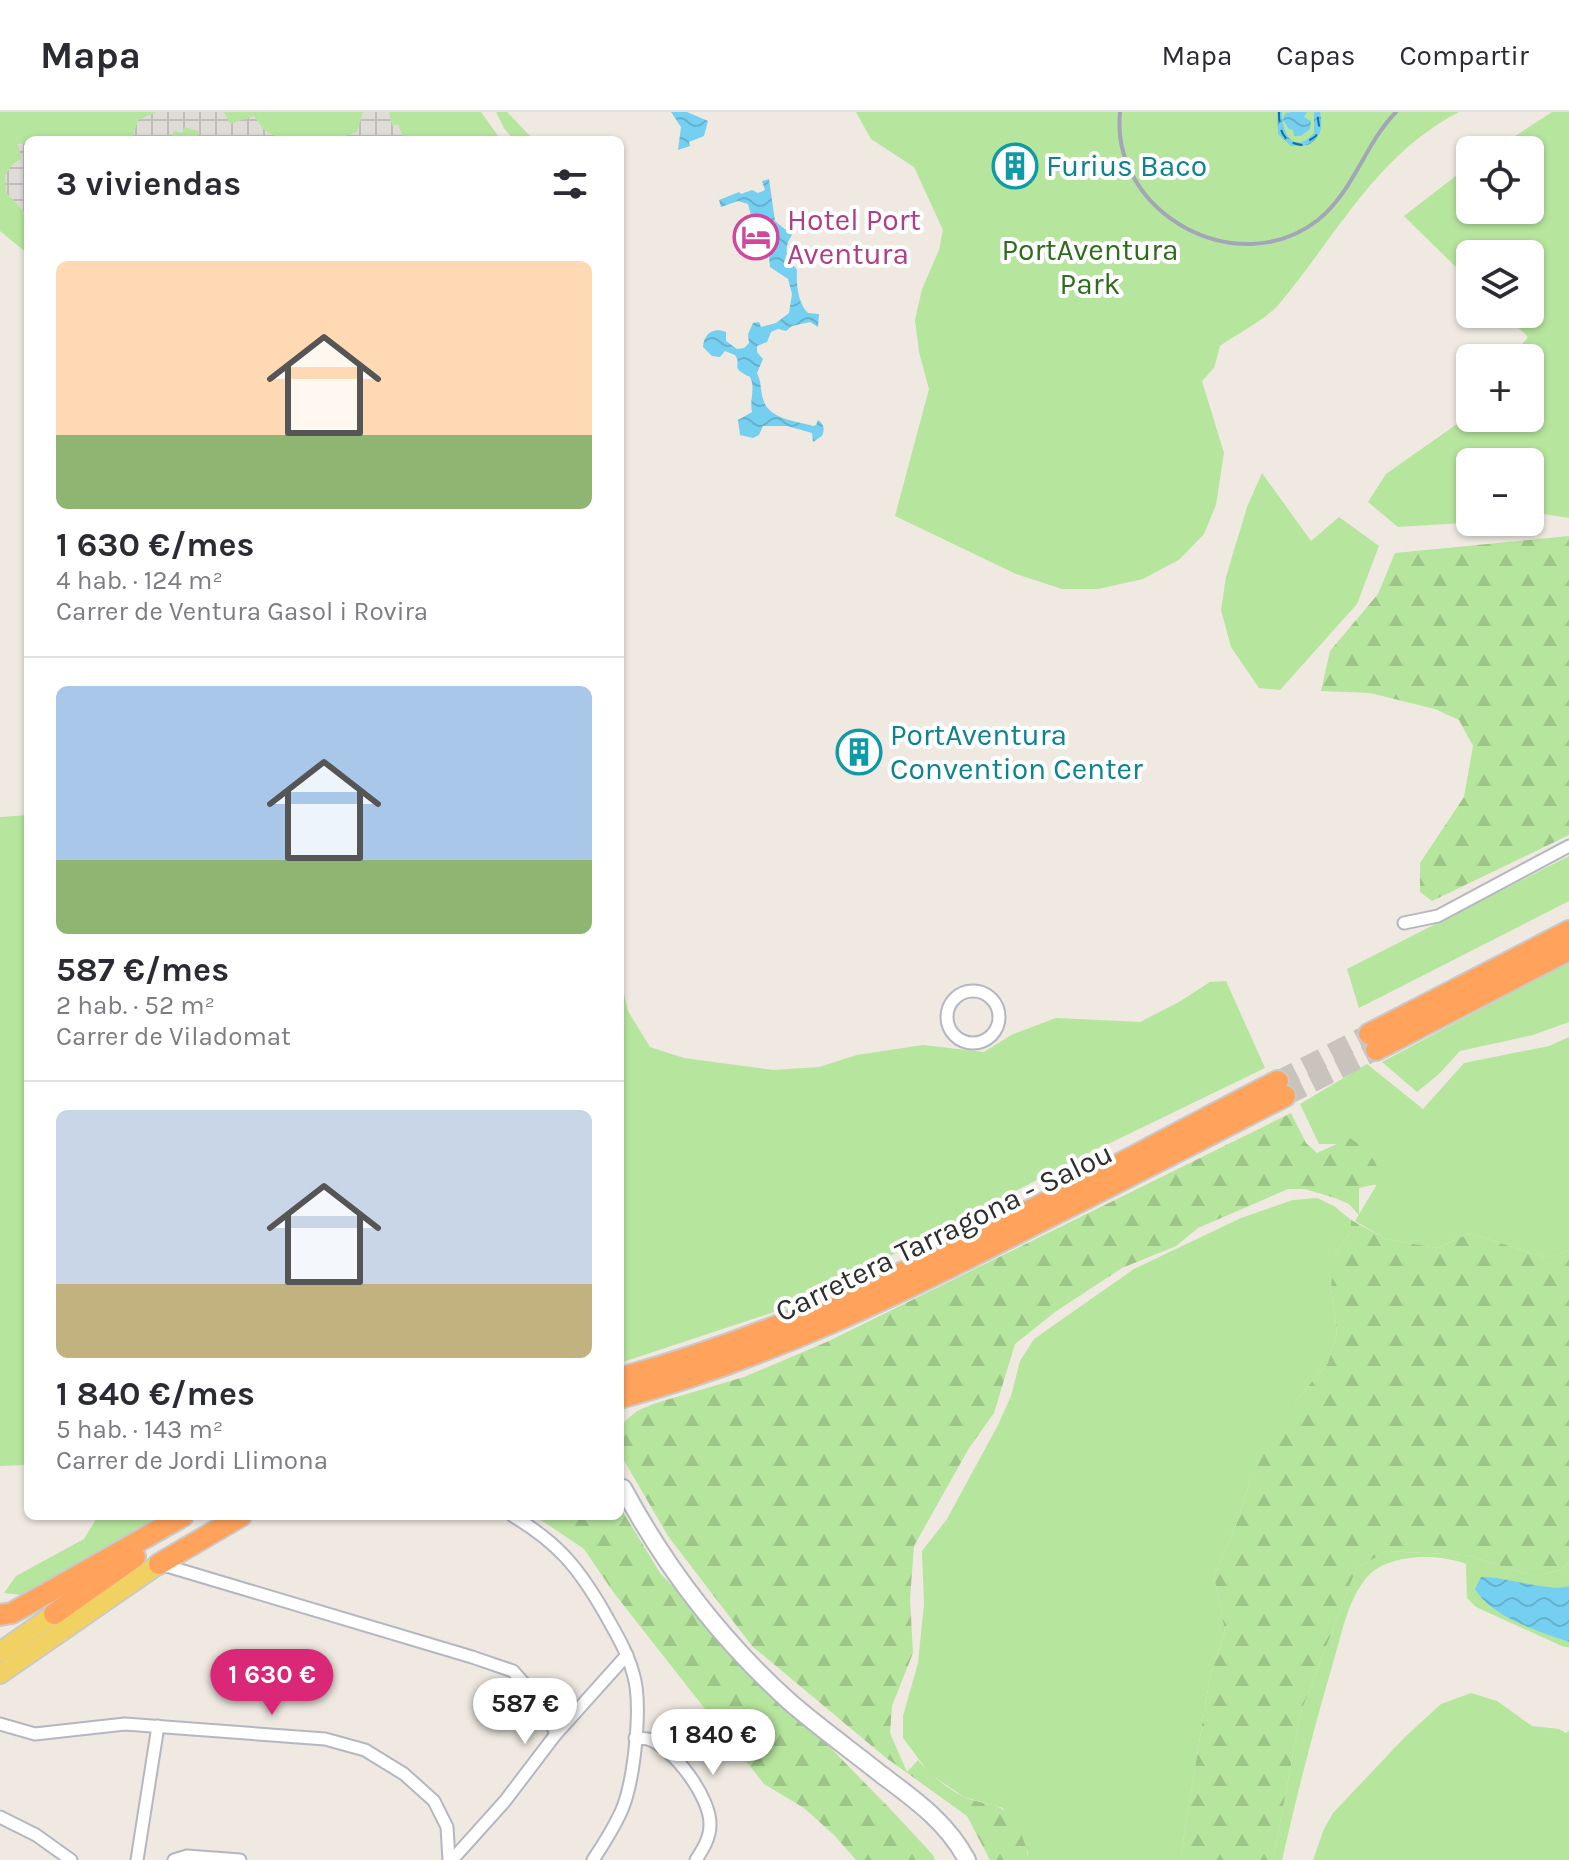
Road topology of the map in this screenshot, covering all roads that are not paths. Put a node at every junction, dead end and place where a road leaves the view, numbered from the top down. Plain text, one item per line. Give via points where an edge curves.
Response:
1 (1569, 846) edge
2 (1404, 923) dead end
3 (1569, 931) edge
4 (1569, 950) edge
5 (950, 1005) joint
6 (624, 1377) edge
7 (629, 1396) edge
8 (624, 1489) edge
9 (176, 1520) edge
10 (192, 1520) edge
11 (234, 1520) edge
12 (519, 1520) edge
13 (159, 1564) junction
14 (54, 1614) joint
15 (0, 1615) edge
16 (0, 1652) edge
17 (627, 1655) junction
18 (0, 1674) edge
19 (0, 1724) edge
20 (158, 1726) junction
21 (556, 1734) junction
22 (635, 1738) junction
23 (0, 1817) edge
24 (71, 1860) edge
25 (137, 1860) edge
26 (174, 1860) edge
27 (240, 1860) edge
28 (450, 1860) edge
29 (593, 1860) edge
30 (696, 1860) edge
31 (967, 1860) edge

1 - 2 street via 1438,916
3 - 4 highway via 1372,1042
5 - 5 street via 949,1028 961,1040 983,1041 995,1030 998,1011 984,993 965,992
6 - 7 highway, Carretera Tarragona - Salou via 774,1329 920,1265 1282,1088 925,1281 755,1355
8 - 31 street via 690,1593 752,1667 944,1824
9 - 15 highway
10 - 14 highway
11 - 13 highway
12 - 17 street via 576,1567
13 - 18 main road
13 - 21 street via 513,1671 543,1705
14 - 16 main road
17 - 21 street
17 - 22 street via 637,1691
19 - 20 street via 35,1734 125,1724
20 - 25 street
20 - 28 street via 325,1739 365,1750 434,1801 447,1827
21 - 28 street via 505,1801
22 - 29 street via 626,1799
22 - 30 street via 650,1739 699,1788 711,1826
23 - 24 street
26 - 27 street

